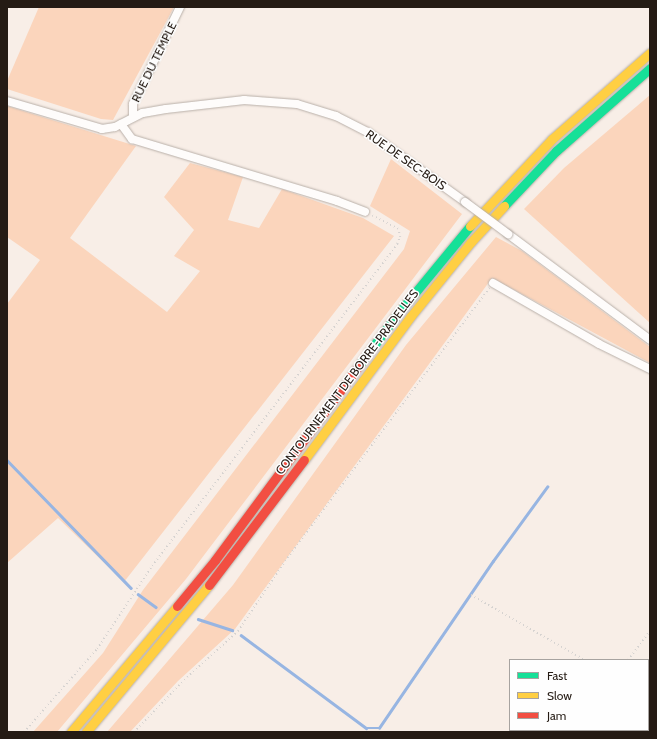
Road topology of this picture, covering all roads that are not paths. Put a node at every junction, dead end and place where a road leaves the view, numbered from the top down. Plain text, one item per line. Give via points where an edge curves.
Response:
1 (180, 7) edge
2 (650, 53) edge
3 (650, 68) edge
4 (7, 101) edge
5 (133, 117) junction
6 (122, 124) junction
7 (364, 212) road end
8 (493, 282) road end
9 (650, 340) edge
10 (650, 369) edge
11 (71, 732) edge
12 (86, 732) edge

1 - 5 street, RUE DU TEMPLE via 133,104
2 - 11 highway via 552,139 497,194 451,246 215,560
3 - 12 highway, CONTOURNEMENT DE BORRE-PRADELLES via 556,151 460,254 240,547
4 - 6 street, RUE DE SEC-BOIS via 95,128 111,128
5 - 6 street, RUE DE SEC-BOIS
5 - 9 street, RUE DE SEC-BOIS, bridge via 160,110 244,100 278,101 313,108 343,119 368,132
6 - 7 street via 132,139 337,201
8 - 10 street via 599,344

